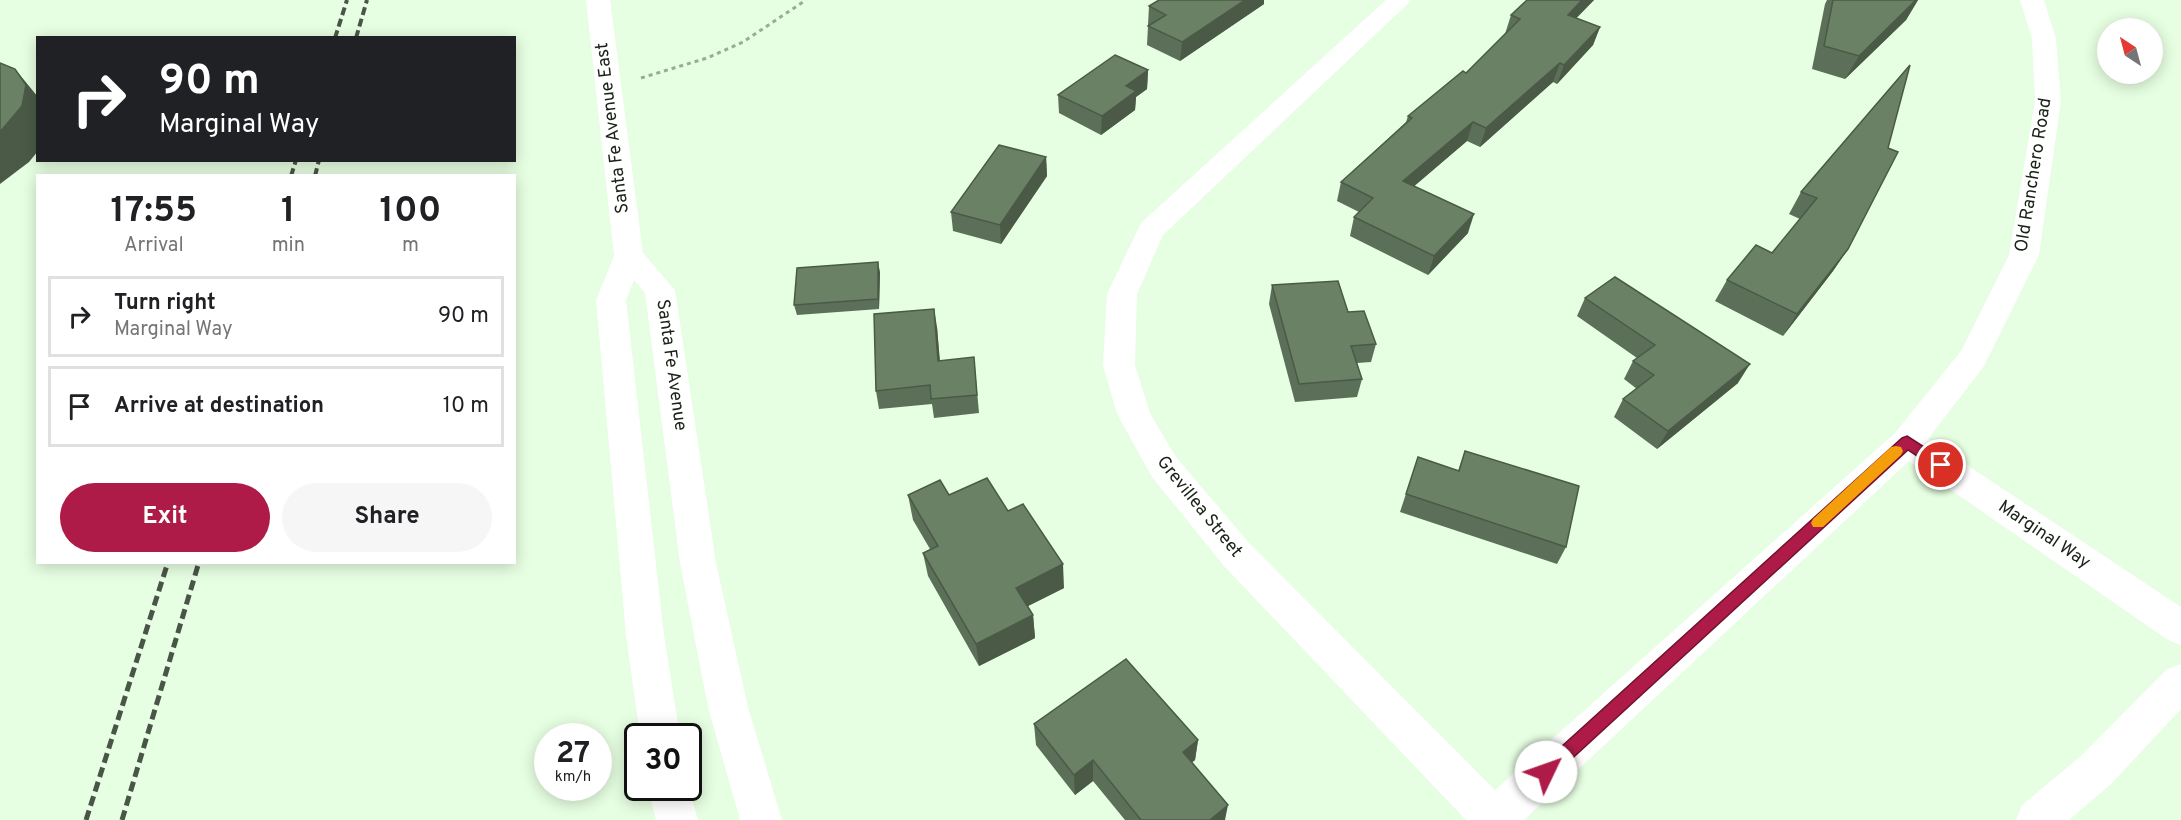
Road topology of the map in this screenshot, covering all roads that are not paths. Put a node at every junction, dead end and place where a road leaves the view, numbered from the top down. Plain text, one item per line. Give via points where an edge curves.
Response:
1 (598, 0) edge
2 (1400, 0) edge
3 (2032, 0) edge
4 (629, 256) junction
5 (1907, 442) junction
6 (2181, 628) edge
7 (2181, 682) edge
8 (658, 723) edge
9 (672, 801) edge
10 (1494, 819) edge
11 (677, 820) edge
12 (761, 820) edge
13 (2037, 820) edge

1 - 4 street, Santa Fe Avenue East
2 - 10 street, Grevillea Street via 1151,230 1122,294 1119,365 1134,414 1164,467 1186,494 1237,555
3 - 5 street, Old Ranchero Road via 2044,39 2048,101 2024,255 1973,358
4 - 8 street via 611,300 643,623
4 - 12 street, Santa Fe Avenue via 660,290 700,573 728,707
5 - 6 street, Marginal Way
5 - 10 street, Old Ranchero Road
7 - 13 street via 2096,770
9 - 11 street

